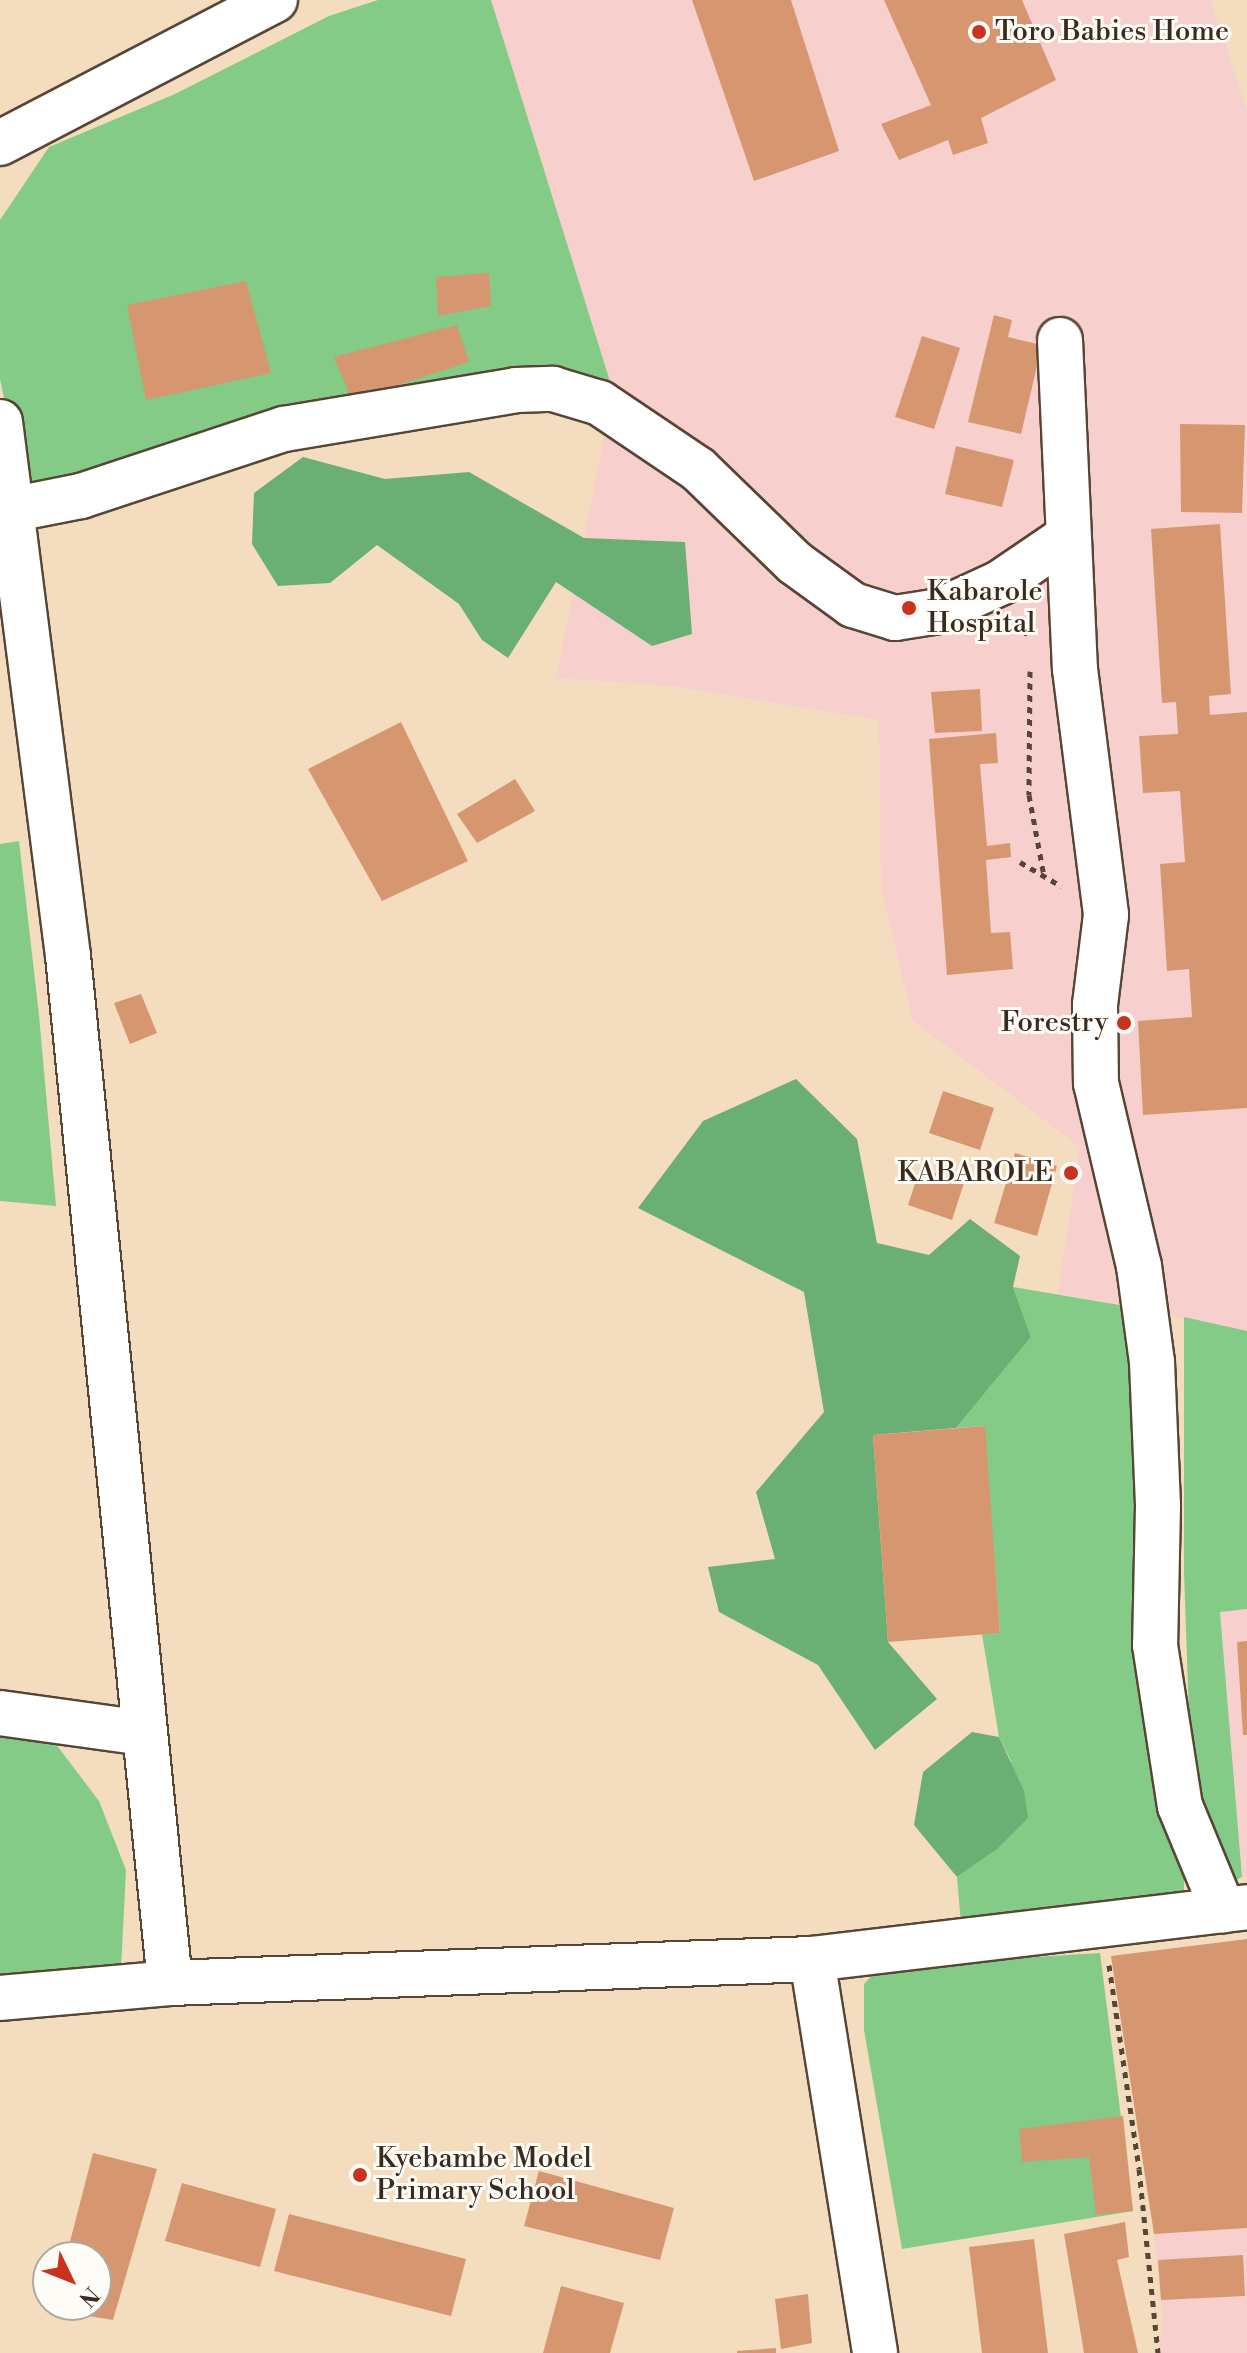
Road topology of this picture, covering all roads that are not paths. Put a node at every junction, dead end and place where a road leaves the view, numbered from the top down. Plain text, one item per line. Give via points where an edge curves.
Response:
1 (275, 0) edge
2 (0, 143) edge
3 (1060, 340) dead end
4 (0, 422) edge
5 (7, 509) edge
6 (1066, 538) junction
7 (0, 1713) edge
8 (144, 1733) junction
9 (1235, 1908) edge
10 (812, 1959) junction
11 (170, 1983) junction
12 (0, 1998) edge
13 (875, 2353) edge

1 - 2 street
3 - 6 street
4 - 5 street
5 - 6 street via 81,496 297,426 516,390 553,389 600,403 698,469 795,563 853,605 895,618 939,611 1000,583
5 - 8 street via 68,956
6 - 9 street via 1081,726 1106,915 1095,1005 1096,1083 1139,1266 1152,1362 1158,1506 1155,1645 1180,1806
7 - 8 street
8 - 11 street
9 - 10 street
10 - 11 street
10 - 13 street
11 - 12 street

